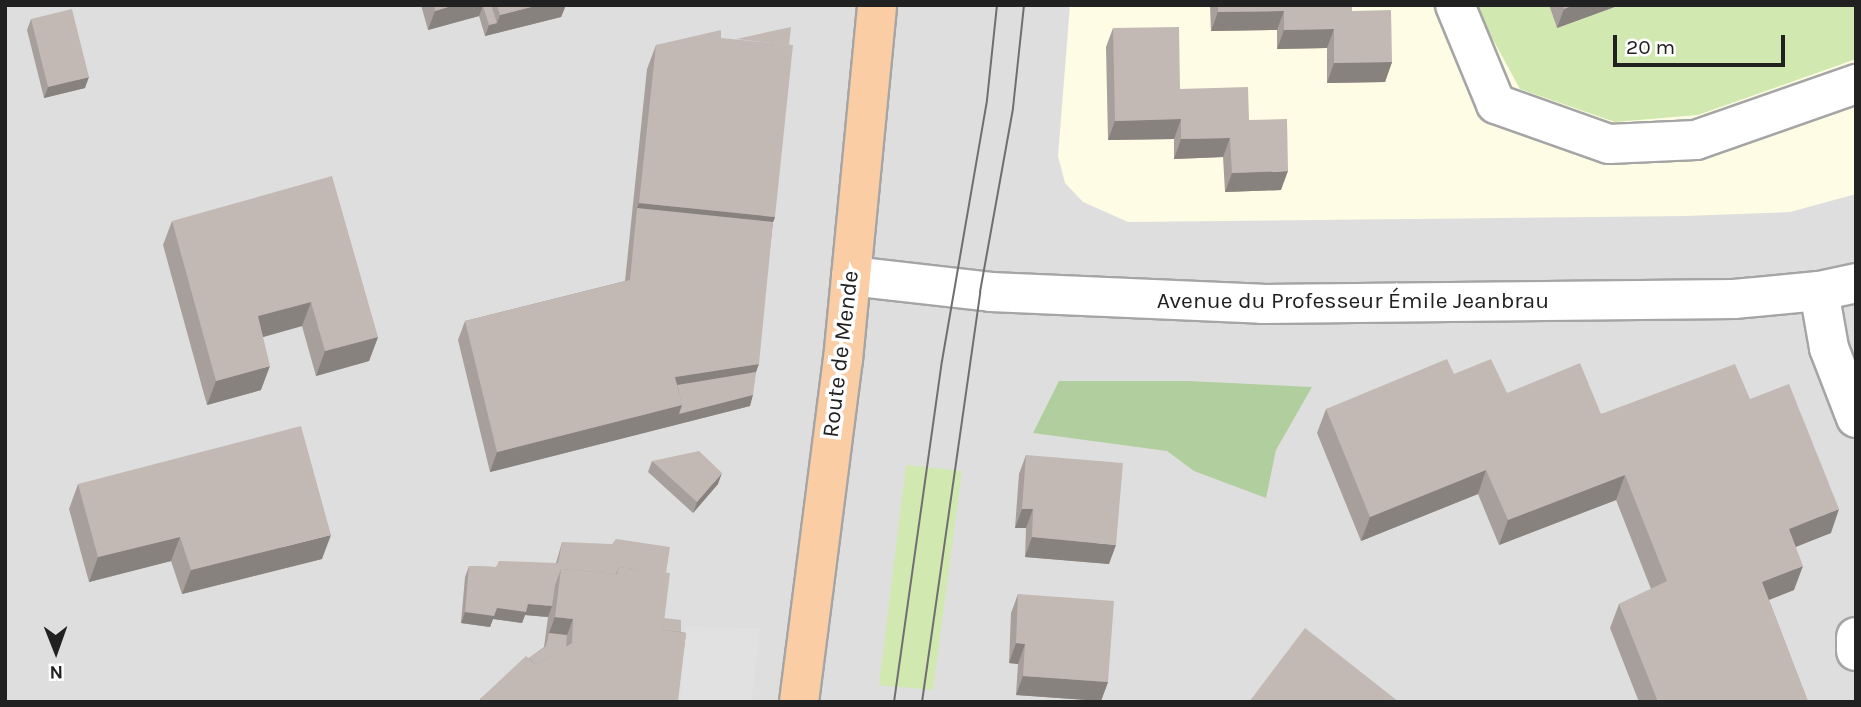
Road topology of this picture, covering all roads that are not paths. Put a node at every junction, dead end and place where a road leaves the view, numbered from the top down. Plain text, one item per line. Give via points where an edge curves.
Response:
1 (877, 5) edge
2 (1455, 5) edge
3 (1856, 84) edge
4 (851, 276) junction
5 (1856, 283) edge
6 (1819, 291) junction
7 (1856, 418) edge
8 (1856, 637) edge
9 (1856, 651) edge
10 (799, 702) edge

1 - 4 main road, Route de Mende
2 - 3 street via 1496,104 1609,144 1696,140
4 - 6 street, Avenue du Professeur Émile Jeanbrau via 980,292 1262,304 1634,302
4 - 10 main road, Route de Mende
5 - 6 street, Avenue du Professeur Émile Jeanbrau
6 - 7 street via 1829,348
8 - 9 street

